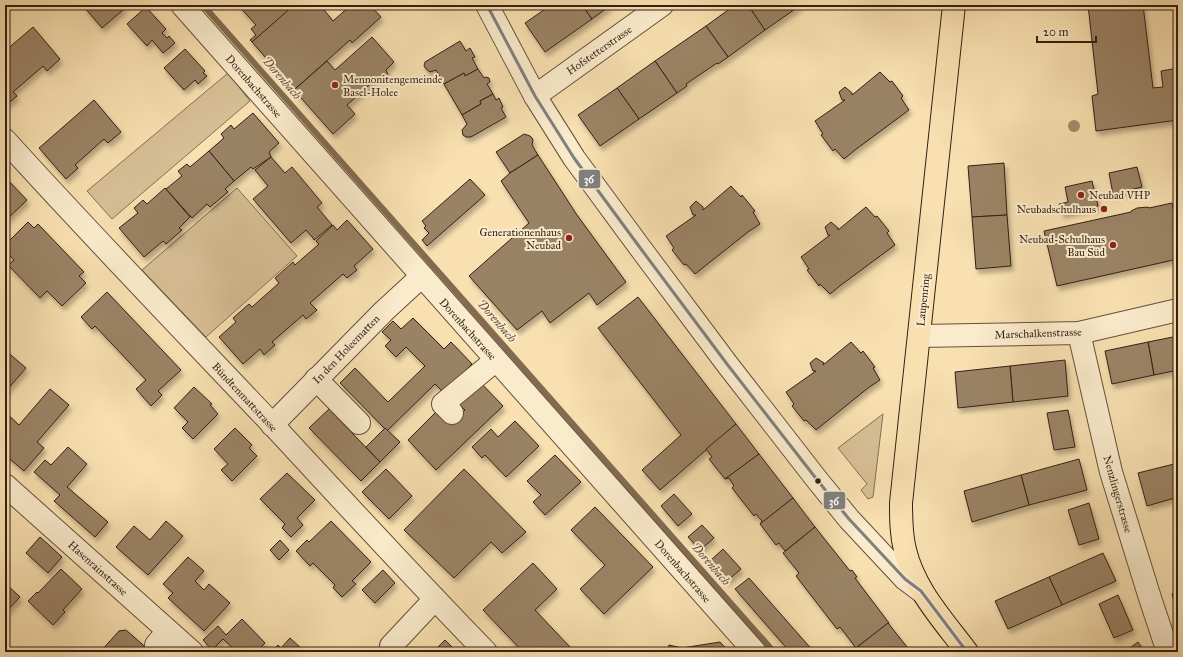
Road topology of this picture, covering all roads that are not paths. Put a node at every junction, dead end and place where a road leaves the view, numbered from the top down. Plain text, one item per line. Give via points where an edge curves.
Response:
1 (182, 5) edge
2 (487, 5) edge
3 (662, 5) edge
4 (954, 5) edge
5 (535, 96) junction
6 (5, 140) edge
7 (422, 276) junction
8 (1178, 310) edge
9 (1079, 333) junction
10 (919, 336) junction
11 (496, 360) junction
12 (316, 379) junction
13 (452, 413) dead end
14 (359, 423) dead end
15 (272, 425) junction
16 (5, 485) edge
17 (921, 591) junction
18 (435, 599) junction
19 (391, 646) dead end
20 (192, 652) edge
21 (486, 652) edge
22 (754, 652) edge
23 (967, 652) edge
24 (1168, 652) edge

1 - 7 street, Dorenbachstrasse
2 - 5 street
3 - 5 street, Hofstetterstrasse
4 - 10 main road, Laupenring
5 - 17 street via 574,158 636,243 808,469 849,519 905,580
6 - 15 street, Bündtenmattstrasse via 88,232
7 - 11 street, Dorenbachstrasse
7 - 12 street, In den Holeematten
8 - 9 street, Marschalkenstrasse
9 - 10 street, Marschalkenstrasse
9 - 24 street, Nenzlingerstrasse via 1111,472
10 - 17 main road, Laupenring via 901,503 901,526 911,570
11 - 13 street via 443,404
11 - 22 street, Dorenbachstrasse
12 - 14 street
12 - 15 street, In den Holeematten
15 - 18 street, Bündtenmattstrasse
16 - 20 street, Hasenrainstrasse via 162,638
17 - 23 main road, Laupenring
18 - 19 street
18 - 21 street, Bündtenmattstrasse

